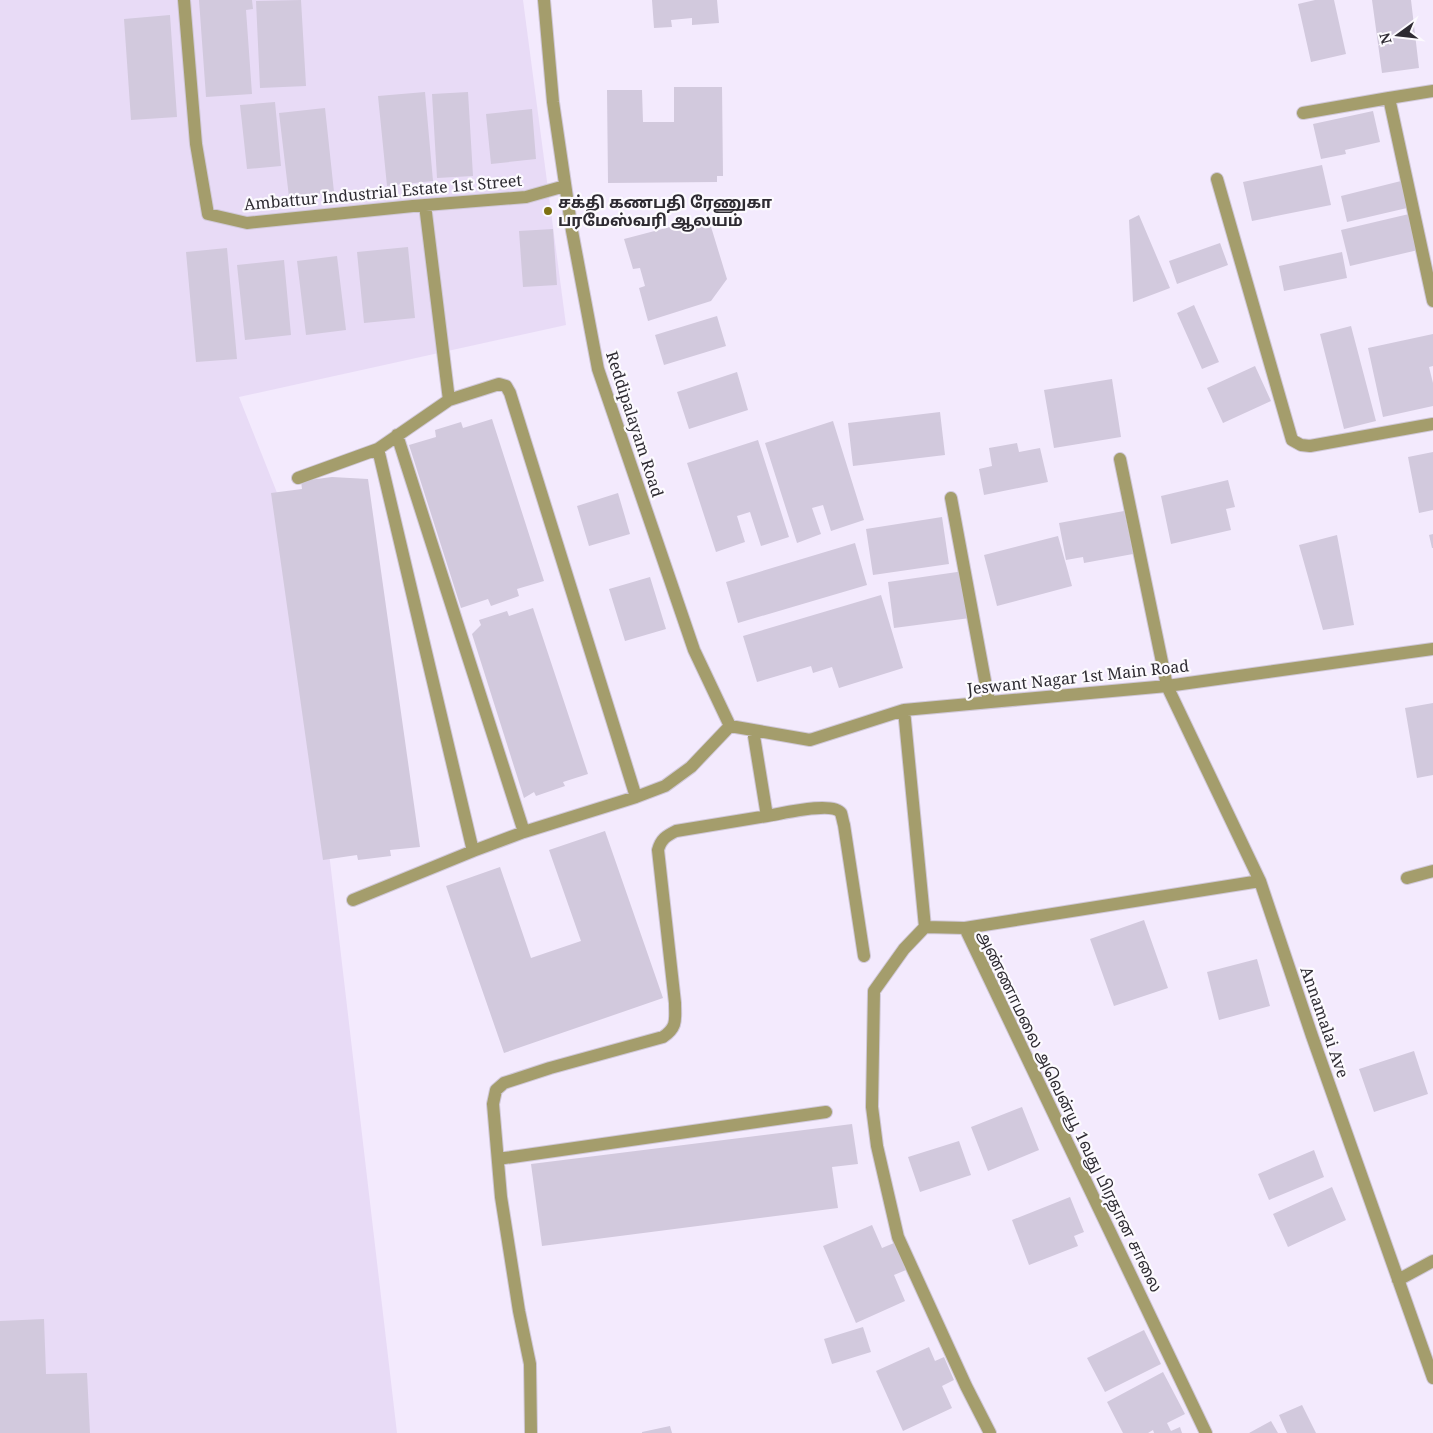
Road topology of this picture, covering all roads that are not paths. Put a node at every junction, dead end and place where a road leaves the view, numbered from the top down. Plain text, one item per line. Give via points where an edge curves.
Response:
1 (184, 0) edge
2 (544, 0) edge
3 (1433, 91) edge
4 (1389, 98) junction
5 (1303, 113) dead end
6 (1217, 179) dead end
7 (565, 186) junction
8 (425, 205) junction
9 (1433, 301) edge
10 (449, 400) junction
11 (1433, 424) edge
12 (397, 435) junction
13 (378, 449) junction
14 (1120, 459) dead end
15 (298, 478) dead end
16 (951, 498) dead end
17 (1433, 649) edge
18 (1167, 686) junction
19 (989, 702) junction
20 (904, 710) junction
21 (730, 726) junction
22 (753, 730) junction
23 (636, 797) junction
24 (767, 816) junction
25 (524, 832) junction
26 (473, 851) junction
27 (1433, 871) edge
28 (1407, 878) dead end
29 (1260, 881) junction
30 (353, 900) dead end
31 (925, 927) junction
32 (965, 928) junction
33 (864, 956) dead end
34 (826, 1112) dead end
35 (498, 1159) junction
36 (1433, 1262) edge
37 (1398, 1280) junction
38 (1433, 1378) edge
39 (531, 1433) edge
40 (990, 1433) edge
41 (1206, 1433) edge

1 - 8 street, Ambattur Industrial Estate 1st Street via 196,144 208,214 247,223
2 - 7 street, Reddipalayam Road via 553,102
3 - 4 street
4 - 5 street
4 - 9 street
6 - 11 street via 1292,440 1310,446
7 - 8 street, Ambattur Industrial Estate 1st Street via 526,197
7 - 21 street, Reddipalayam Road via 598,369 694,650
8 - 10 street
10 - 12 street
10 - 23 street via 499,384 506,386 510,393
12 - 13 street
12 - 25 street
13 - 15 street
13 - 26 street
14 - 18 street, Annamalai Ave
16 - 19 street
17 - 18 street, Jeswant Nagar 1st Main Road
18 - 19 street, Jeswant Nagar 1st Main Road
18 - 29 street, Annamalai Ave
19 - 20 street, Jeswant Nagar 1st Main Road
20 - 22 street, Jeswant Nagar 1st Main Road via 810,740
20 - 31 street
21 - 22 street, Jeswant Nagar 1st Main Road
21 - 23 street via 691,767 665,786
22 - 24 street
23 - 25 street
24 - 33 street via 822,807 840,813
24 - 35 street via 676,831 661,841 658,850 675,1026 663,1037 504,1083 496,1090 493,1104
25 - 26 street
26 - 30 street
27 - 28 street
29 - 32 street
29 - 37 street, Annamalai Ave
31 - 32 street, அண்ணாமலை அவென்யூ 1வது பிரதான சாலை
31 - 40 street via 904,949 874,992 872,1107 877,1146 898,1237
32 - 41 street, அண்ணாமலை அவென்யூ 1வது பிரதான சாலை
34 - 35 street
35 - 39 street via 501,1197 530,1364
36 - 37 street
37 - 38 street, Annamalai Ave

